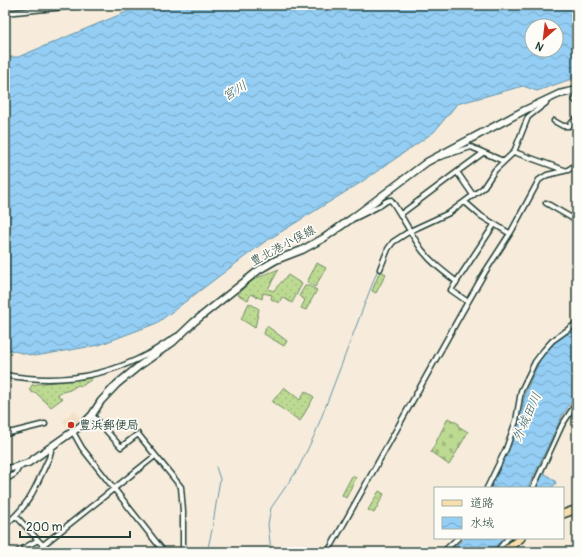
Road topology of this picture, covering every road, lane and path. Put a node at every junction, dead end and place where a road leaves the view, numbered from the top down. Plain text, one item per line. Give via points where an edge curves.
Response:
1 (85, 5) edge
2 (5, 13) edge
3 (577, 90) edge
4 (551, 98) junction
5 (577, 117) edge
6 (554, 121) dead end
7 (514, 152) junction
8 (483, 153) junction
9 (428, 162) junction
10 (503, 162) junction
11 (577, 164) edge
12 (564, 170) junction
13 (457, 172) junction
14 (473, 195) junction
15 (465, 202) junction
16 (546, 203) dead end
17 (401, 214) junction
18 (351, 219) junction
19 (577, 221) edge
20 (494, 225) junction
21 (410, 230) junction
22 (509, 233) junction
23 (380, 268) dead end
24 (457, 282) junction
25 (468, 302) junction
26 (577, 323) edge
27 (182, 333) junction
28 (5, 375) edge
29 (577, 402) edge
30 (92, 415) junction
31 (45, 424) dead end
32 (73, 432) junction
33 (5, 434) edge
34 (51, 448) junction
35 (155, 456) junction
36 (19, 467) junction
37 (5, 470) edge
38 (5, 480) edge
39 (487, 487) edge
40 (533, 487) edge
41 (114, 488) junction
42 (577, 509) edge
43 (564, 514) edge
44 (16, 516) junction
45 (5, 525) edge
46 (457, 539) edge
47 (507, 539) edge
48 (520, 539) edge
49 (38, 540) junction
50 (43, 546) junction
51 (17, 552) edge
52 (49, 552) edge
53 (164, 552) edge
54 (183, 552) edge
55 (328, 552) edge
56 (444, 552) edge
57 (496, 552) edge
58 (503, 552) edge

1 - 2 street
3 - 4 main road, 豊北港小俣線
4 - 7 street via 528,117
4 - 9 main road, 豊北港小俣線
5 - 6 street via 569,126
7 - 10 street
7 - 12 street
8 - 9 street via 471,147
8 - 10 street
8 - 13 street
9 - 18 main road, 豊北港小俣線
10 - 14 street via 483,188
11 - 12 street
12 - 22 street via 539,180
13 - 14 street
13 - 17 street
14 - 15 street
15 - 20 street
15 - 21 street via 441,217
16 - 19 street
17 - 18 street via 389,200
17 - 21 street
18 - 27 main road, 豊北港小俣線 via 302,250 259,270
20 - 22 street
20 - 24 street
21 - 23 street via 391,244
21 - 24 street via 436,266
22 - 25 street
24 - 25 street via 451,290
25 - 55 street
26 - 39 street via 552,342 535,362 522,391 516,421 506,449
27 - 28 street via 148,354 118,368 97,374 53,380
27 - 30 main road, 豊北港小俣線 via 117,384
29 - 40 street via 562,425
30 - 32 main road, 豊北港小俣線
30 - 35 street via 121,446 138,434
31 - 33 street
32 - 34 main road, 豊北港小俣線
32 - 41 street via 82,448
34 - 36 main road, 豊北港小俣線
34 - 44 street via 29,500
35 - 41 street
35 - 54 street via 181,488
36 - 37 main road, 豊北港小俣線
36 - 38 street via 15,474
41 - 50 street
41 - 53 street
42 - 43 main road
44 - 45 street
44 - 49 street
46 - 56 street
47 - 57 street
48 - 58 main road
49 - 50 street
49 - 51 street
50 - 52 street

